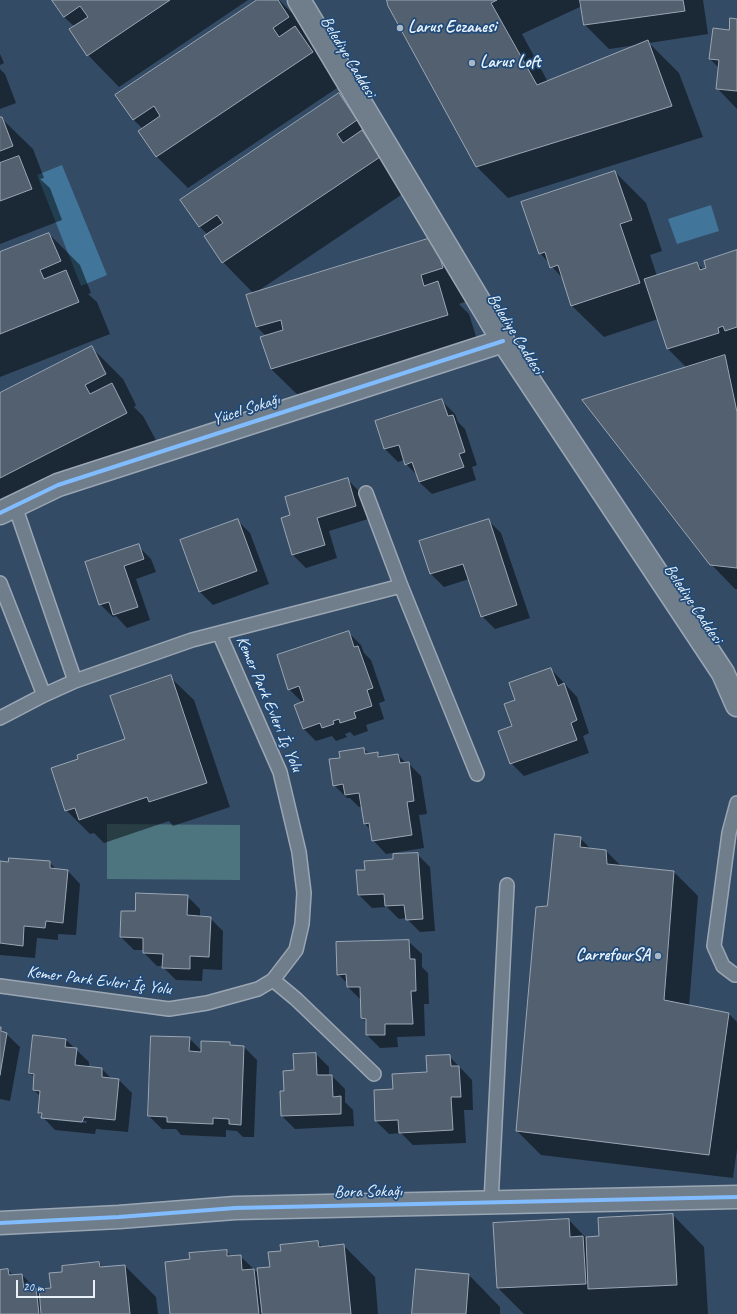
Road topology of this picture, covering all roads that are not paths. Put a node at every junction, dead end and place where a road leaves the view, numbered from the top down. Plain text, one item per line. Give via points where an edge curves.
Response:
1 (299, 0) edge
2 (503, 341) junction
3 (366, 493) dead end
4 (7, 509) edge
5 (0, 583) edge
6 (401, 586) junction
7 (219, 633) junction
8 (730, 675) edge
9 (75, 681) junction
10 (44, 695) junction
11 (737, 705) edge
12 (0, 718) edge
13 (476, 774) dead end
14 (737, 803) edge
15 (507, 885) dead end
16 (737, 976) edge
17 (273, 980) junction
18 (0, 986) edge
19 (374, 1074) dead end
20 (737, 1197) edge
21 (491, 1203) junction
22 (0, 1223) edge

1 - 2 street, Belediye Caddesi
2 - 4 street, Yücel Sokağı via 58,485
2 - 8 street, Belediye Caddesi
3 - 6 lane
4 - 9 lane
5 - 10 lane
6 - 7 lane, Kemer Park Evleri İç Yolu
6 - 13 lane
7 - 9 lane, Kemer Park Evleri İç Yolu
7 - 17 lane, Kemer Park Evleri İç Yolu via 280,772 299,852 304,893 302,924 296,950
8 - 11 street, Belediye Caddesi
9 - 10 lane, Kemer Park Evleri İç Yolu
10 - 12 lane, Kemer Park Evleri İç Yolu
14 - 16 lane via 729,833 714,946 723,966
15 - 21 lane
17 - 18 lane, Kemer Park Evleri İç Yolu via 258,989 212,1002 169,1009
17 - 19 lane
20 - 21 street, Bora Sokağı
21 - 22 street, Bora Sokağı via 235,1208 119,1218

